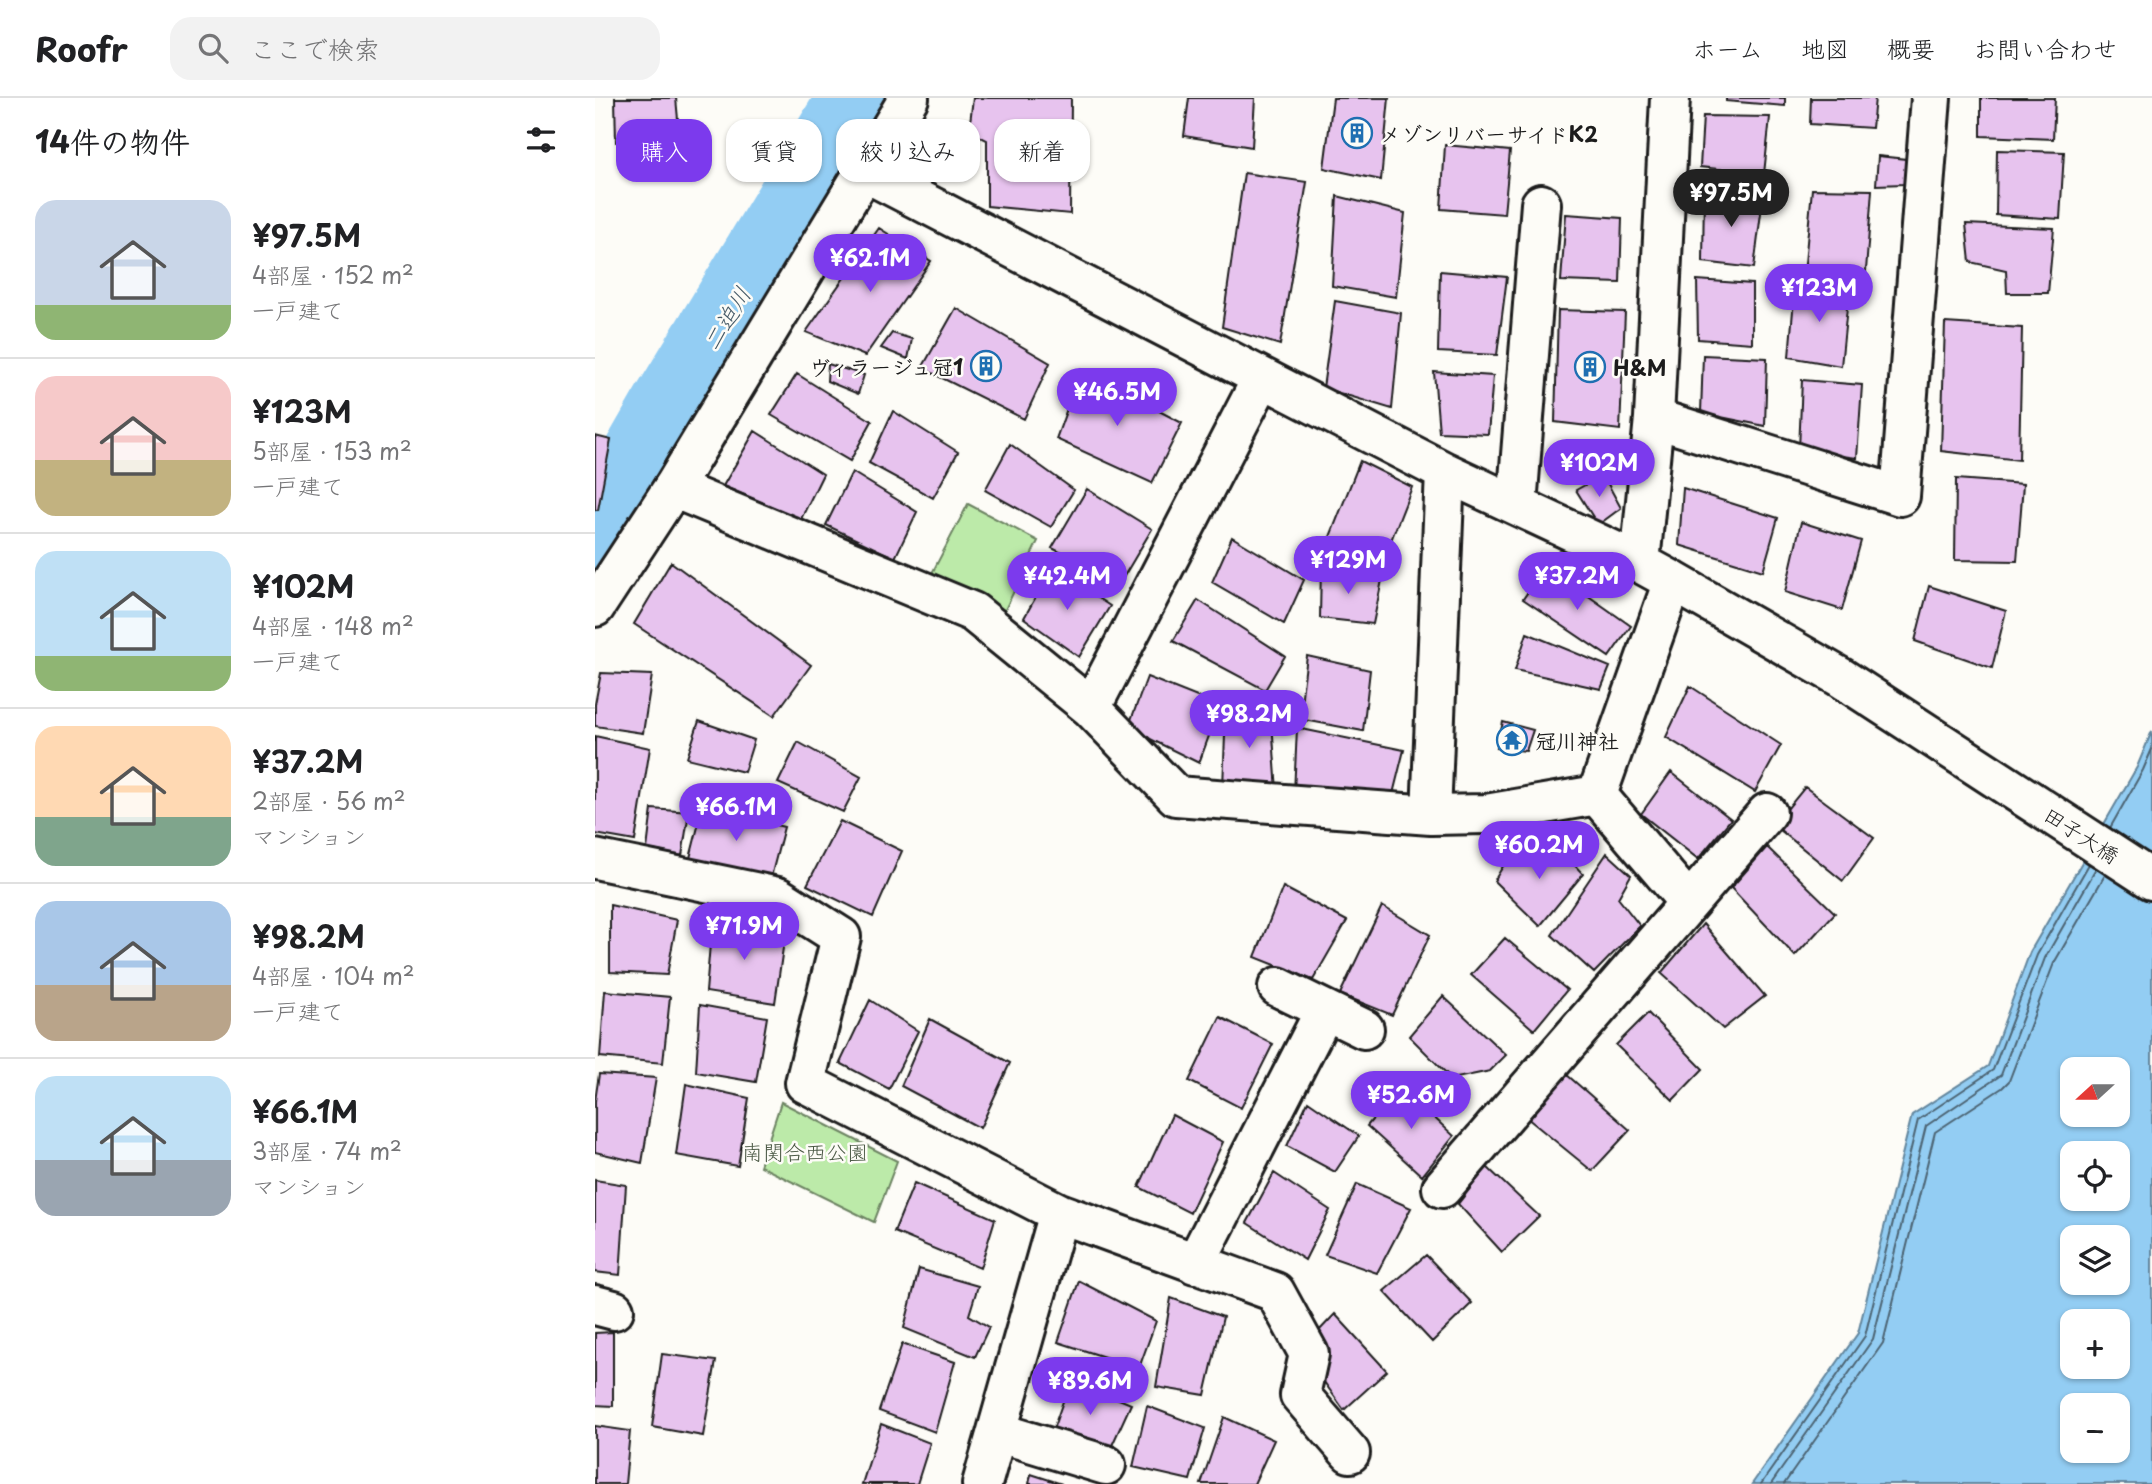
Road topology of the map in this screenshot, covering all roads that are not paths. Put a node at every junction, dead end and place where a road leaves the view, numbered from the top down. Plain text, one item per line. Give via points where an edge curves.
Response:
1 (909, 98) edge
2 (1670, 98) edge
3 (1931, 98) edge
4 (897, 119) edge
5 (860, 182) edge
6 (885, 182) edge
7 (1541, 204) dead end
8 (1262, 378) junction
9 (1654, 418) junction
10 (1445, 472) junction
11 (673, 488) junction
12 (1517, 505) junction
13 (1640, 563) junction
14 (1674, 581) junction
15 (595, 607) edge
16 (1091, 709) junction
17 (1597, 795) junction
18 (1767, 813) dead end
19 (1431, 815) junction
20 (595, 859) edge
21 (2152, 880) edge
22 (1689, 903) junction
23 (1278, 987) dead end
24 (1325, 1010) junction
25 (1364, 1029) dead end
26 (1441, 1188) dead end
27 (1059, 1213) junction
28 (1195, 1264) junction
29 (997, 1432) junction
30 (1350, 1453) dead end
31 (1106, 1465) dead end
32 (982, 1484) edge

1 - 4 street
2 - 9 street
3 - 9 street via 1900,496
5 - 11 street
6 - 8 street, 田子大橋
7 - 12 street
8 - 10 street, 田子大橋
8 - 16 street
9 - 13 street
10 - 12 street, 田子大橋
10 - 19 street
11 - 15 street
11 - 16 street via 973,612
12 - 13 street, 田子大橋
13 - 14 street, 田子大橋
14 - 17 street
14 - 21 street, 田子大橋 via 1840,677
16 - 19 street via 1176,796
17 - 19 street via 1486,814
17 - 22 street
18 - 22 street
20 - 27 street via 778,897 841,937 805,1083
22 - 26 street
23 - 24 street
24 - 25 street
24 - 28 street
27 - 28 street
27 - 29 street
28 - 30 street via 1275,1292 1309,1354 1300,1395
29 - 31 street
29 - 32 street

